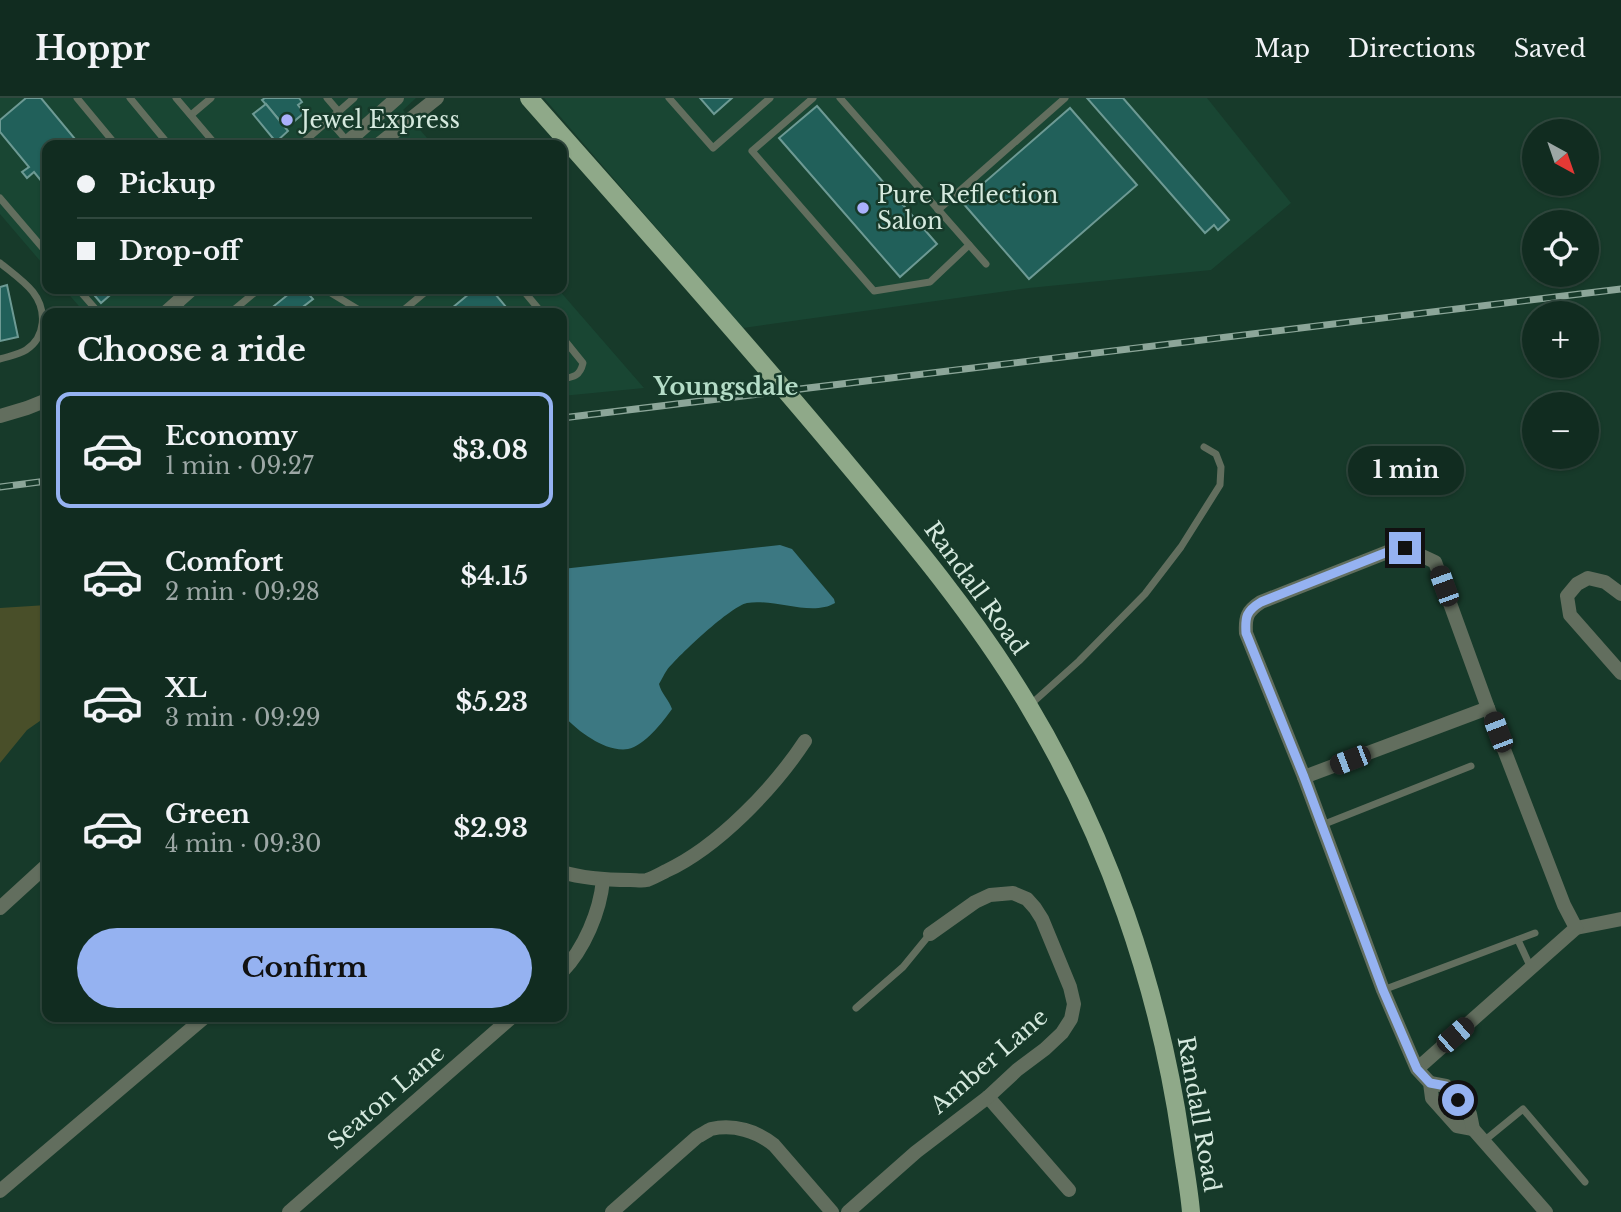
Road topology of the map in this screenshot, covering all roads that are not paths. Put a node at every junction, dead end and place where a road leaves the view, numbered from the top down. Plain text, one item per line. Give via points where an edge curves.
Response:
1 (77, 98) edge
2 (130, 98) edge
3 (176, 98) edge
4 (211, 98) edge
5 (327, 98) edge
6 (354, 98) edge
7 (397, 98) edge
8 (437, 98) edge
9 (529, 98) edge
10 (669, 98) edge
11 (770, 98) edge
12 (813, 98) edge
13 (840, 98) edge
14 (1065, 98) edge
15 (339, 112) junction
16 (191, 115) junction
17 (329, 120) junction
18 (112, 140) edge
19 (165, 140) edge
20 (212, 140) edge
21 (306, 140) edge
22 (344, 140) edge
23 (351, 140) edge
24 (384, 140) edge
25 (566, 140) edge
26 (567, 141) edge
27 (0, 198) edge
28 (938, 210) junction
29 (969, 246) junction
30 (42, 247) edge
31 (0, 263) edge
32 (986, 264) dead end
33 (82, 294) edge
34 (253, 294) edge
35 (333, 294) edge
36 (423, 294) edge
37 (526, 294) edge
38 (353, 306) junction
39 (95, 308) edge
40 (238, 308) edge
41 (350, 308) edge
42 (356, 308) edge
43 (406, 308) edge
44 (538, 308) edge
45 (42, 317) edge
46 (42, 328) edge
47 (567, 343) edge
48 (0, 359) edge
49 (567, 378) edge
50 (42, 402) edge
51 (0, 416) edge
52 (1204, 447) dead end
53 (1621, 594) edge
54 (1621, 673) edge
55 (1029, 706) junction
56 (1489, 708) junction
57 (805, 741) dead end
58 (1472, 766) dead end
59 (1304, 777) junction
60 (1321, 825) junction
61 (42, 870) edge
62 (567, 873) edge
63 (603, 880) junction
64 (0, 908) edge
65 (1621, 919) edge
66 (1576, 929) junction
67 (1535, 933) dead end
68 (930, 934) joint
69 (1518, 940) junction
70 (567, 967) edge
71 (1532, 968) junction
72 (1383, 990) junction
73 (856, 1008) dead end
74 (199, 1022) edge
75 (506, 1022) edge
76 (1417, 1069) junction
77 (988, 1097) junction
78 (1484, 1141) junction
79 (1585, 1182) dead end
80 (0, 1191) edge
81 (1069, 1191) dead end
82 (289, 1212) edge
83 (612, 1212) edge
84 (832, 1212) edge
85 (848, 1212) edge
86 (1191, 1212) edge
87 (1546, 1212) edge

1 - 18 lane
2 - 19 lane
3 - 16 lane
4 - 16 lane
5 - 15 lane
6 - 15 lane
7 - 23 street
8 - 24 street
9 - 25 main road, Randall Road
10 - 11 lane via 713,148
12 - 29 lane via 752,151 874,291 930,282
13 - 28 lane
14 - 28 lane
15 - 17 lane
16 - 20 lane
17 - 21 lane
17 - 22 lane
26 - 55 main road, Randall Road via 913,542 976,624
27 - 30 lane
28 - 29 lane
29 - 32 lane
31 - 45 lane via 34,294
33 - 39 lane
34 - 40 lane
35 - 38 lane
36 - 43 lane
37 - 44 lane
38 - 41 lane
38 - 42 lane
46 - 48 lane via 28,349
47 - 49 lane via 583,363 581,371
50 - 51 street
52 - 55 lane via 1216,454 1220,485 1181,547 1145,594
53 - 54 street via 1605,582 1588,578 1567,596 1570,615
55 - 86 main road, Randall Road via 1083,808 1155,1006
56 - 59 street
56 - 59 street via 1435,562 1405,548 1390,551 1261,602 1245,620 1246,633
56 - 66 street
57 - 63 street via 756,801 705,848 648,880
58 - 60 lane
59 - 60 street
60 - 72 street
61 - 64 street
62 - 63 street
63 - 70 street via 593,918
65 - 66 street
66 - 71 street
67 - 69 lane
68 - 73 lane via 903,967
68 - 77 street, Amber Lane via 975,902 1013,893 1027,899 1042,919 1070,987 1074,1004 1062,1032
69 - 71 lane
69 - 72 lane
71 - 76 street
72 - 76 street
74 - 80 street
75 - 82 street, Seaton Lane
76 - 78 street via 1430,1083 1446,1086 1470,1114 1473,1129
77 - 81 street
77 - 85 street, Amber Lane
78 - 79 lane via 1522,1109
78 - 87 street
83 - 84 street via 710,1129 738,1128 774,1145

